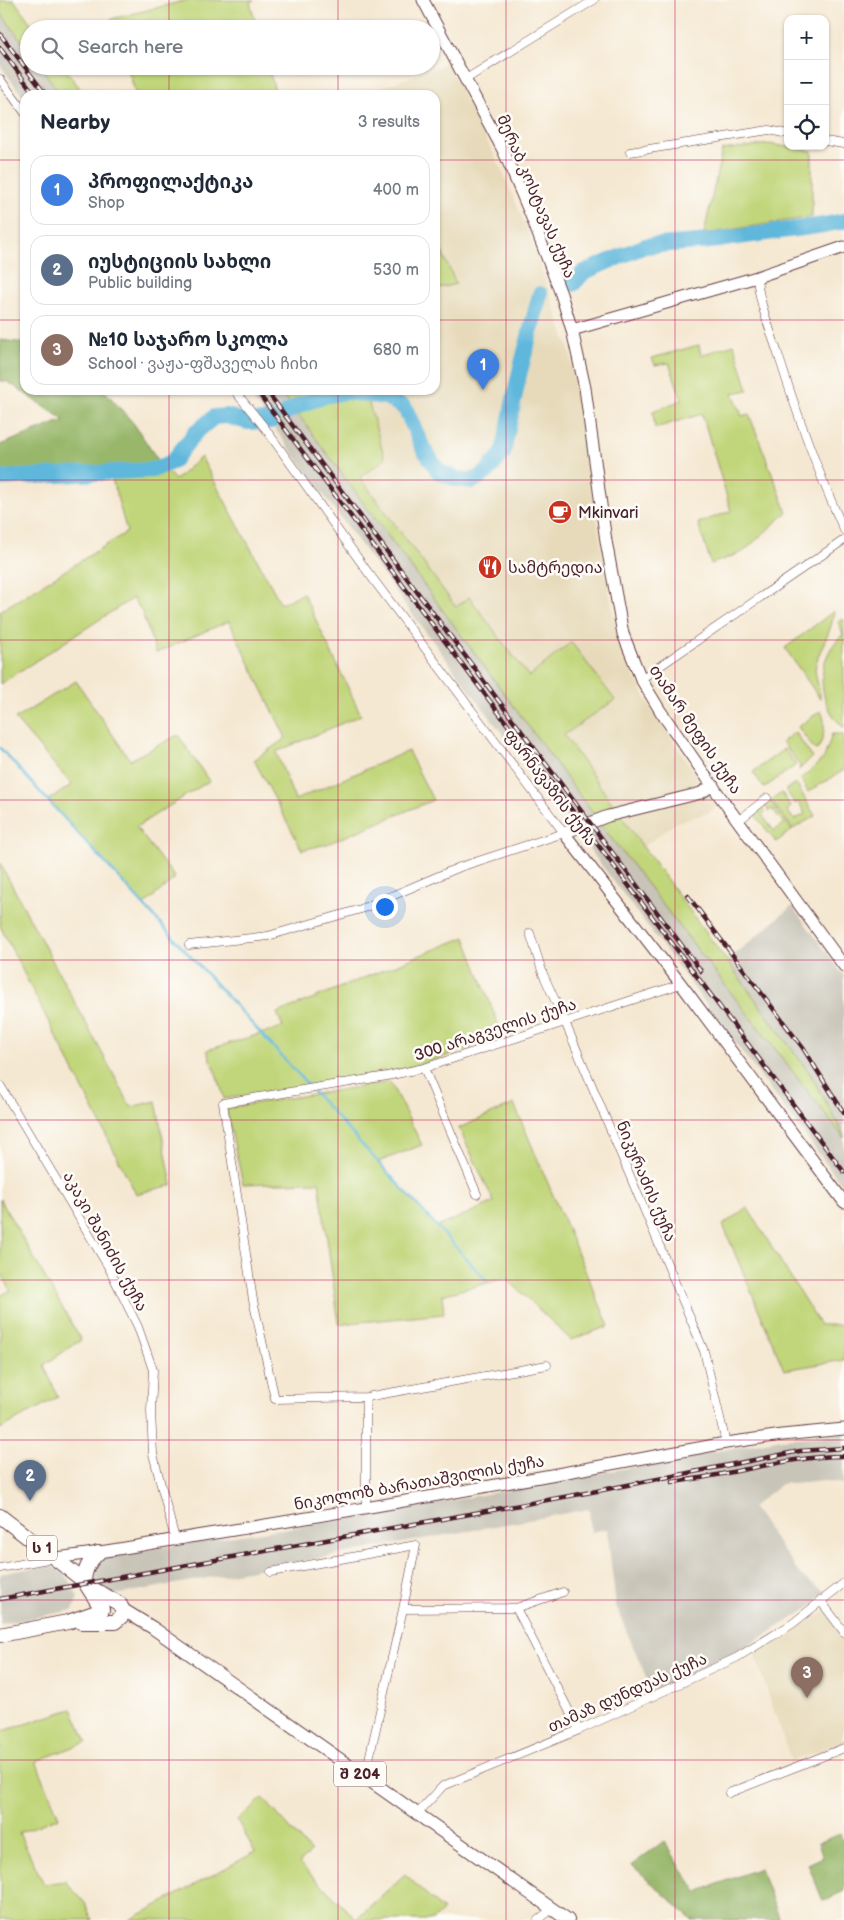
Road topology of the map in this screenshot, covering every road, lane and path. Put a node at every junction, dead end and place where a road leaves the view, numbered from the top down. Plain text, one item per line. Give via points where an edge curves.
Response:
1 (423, 0) edge
2 (594, 0) edge
3 (434, 20) edge
4 (440, 31) edge
5 (466, 79) junction
6 (0, 80) edge
7 (20, 106) edge
8 (784, 133) edge
9 (829, 142) edge
10 (844, 144) edge
11 (630, 152) dead end
12 (844, 247) edge
13 (757, 277) junction
14 (572, 330) junction
15 (238, 395) edge
16 (844, 530) edge
17 (844, 540) edge
18 (641, 679) junction
19 (713, 785) junction
20 (767, 798) dead end
21 (738, 820) junction
22 (564, 833) junction
23 (530, 933) dead end
24 (189, 946) dead end
25 (843, 961) edge
26 (680, 984) junction
27 (565, 1022) junction
28 (424, 1068) junction
29 (0, 1085) edge
30 (477, 1194) dead end
31 (844, 1202) edge
32 (547, 1365) dead end
33 (366, 1396) junction
34 (844, 1429) edge
35 (726, 1444) junction
36 (366, 1509) junction
37 (0, 1516) edge
38 (175, 1539) junction
39 (98, 1553) junction
40 (55, 1558) junction
41 (0, 1568) edge
42 (271, 1572) dead end
43 (844, 1583) edge
44 (86, 1584) junction
45 (563, 1592) dead end
46 (820, 1600) junction
47 (516, 1608) junction
48 (404, 1609) junction
49 (110, 1612) junction
50 (844, 1632) edge
51 (0, 1635) edge
52 (579, 1730) junction
53 (844, 1748) edge
54 (365, 1777) junction
55 (729, 1793) dead end
56 (417, 1814) junction
57 (552, 1909) junction
58 (538, 1920) edge
59 (568, 1920) edge

1 - 3 street, მერაბ კოსტავას ქუჩა
2 - 5 street
4 - 5 street, მერაბ კოსტავას ქუჩა
5 - 14 street, მერაბ კოსტავას ქუჩა via 504,152 530,213
6 - 7 street
8 - 11 street via 769,130
9 - 10 street
12 - 13 street
13 - 14 street
13 - 16 street via 762,304 785,376
14 - 18 street, თამარ მეფის ქუჩა via 585,388 606,541 623,634
15 - 22 street, ფარნავაზის ქუჩა
17 - 18 street
18 - 19 street, თამარ მეფის ქუჩა
19 - 21 street, თამარ მეფის ქუჩა
19 - 22 street via 701,792 608,816
20 - 21 street
21 - 25 street, თამარ მეფის ქუჩა
22 - 24 street via 460,867 361,909 268,936
22 - 26 street, ფარნავაზის ქუჩა
23 - 27 street, ნიკურაძის ქუჩა via 543,974
26 - 27 street, 300 არაგველის ქუჩა
26 - 31 street, ფარნავაზის ქუჩა
27 - 28 street, 300 არაგველის ქუჩა
27 - 35 street, ნიკურაძის ქუჩა via 704,1351
28 - 30 street
28 - 33 street, 300 არაგველის ქუჩა via 223,1103 253,1300 275,1399
29 - 38 street, აკაკი შანიძის ქუჩა via 108,1268 138,1327 153,1370 153,1454
32 - 33 street
33 - 36 street
34 - 35 street, ნიკოლოზ ბარათაშვილის ქუჩა
35 - 36 street, ნიკოლოზ ბარათაშვილის ქუჩა
36 - 38 street, ნიკოლოზ ბარათაშვილის ქუჩა
37 - 40 highway, ს 1
38 - 39 street, ნიკოლოზ ბარათაშვილის ქუჩა
39 - 40 street, ნიკოლოზ ბარათაშვილის ქუჩა
39 - 44 highway via 85,1571
40 - 41 street, ნიკოლოზ ბარათაშვილის ქუჩა
40 - 44 highway, ს 1
42 - 48 street via 416,1545
43 - 46 street, თამაზ დუნდუას ქუჩა
44 - 49 highway, ს 1
45 - 47 street
46 - 50 street
46 - 52 street, თამაზ დუნდუას ქუჩა via 792,1624 736,1658
47 - 48 street
47 - 52 street
48 - 54 street
49 - 51 highway
49 - 54 main road, შ 204 via 153,1628
52 - 56 street, თამაზ დუნდუას ქუჩა via 443,1786
53 - 55 street
54 - 56 main road, შ 204
56 - 57 main road, შ 204
57 - 58 street
57 - 59 main road, შ 204

